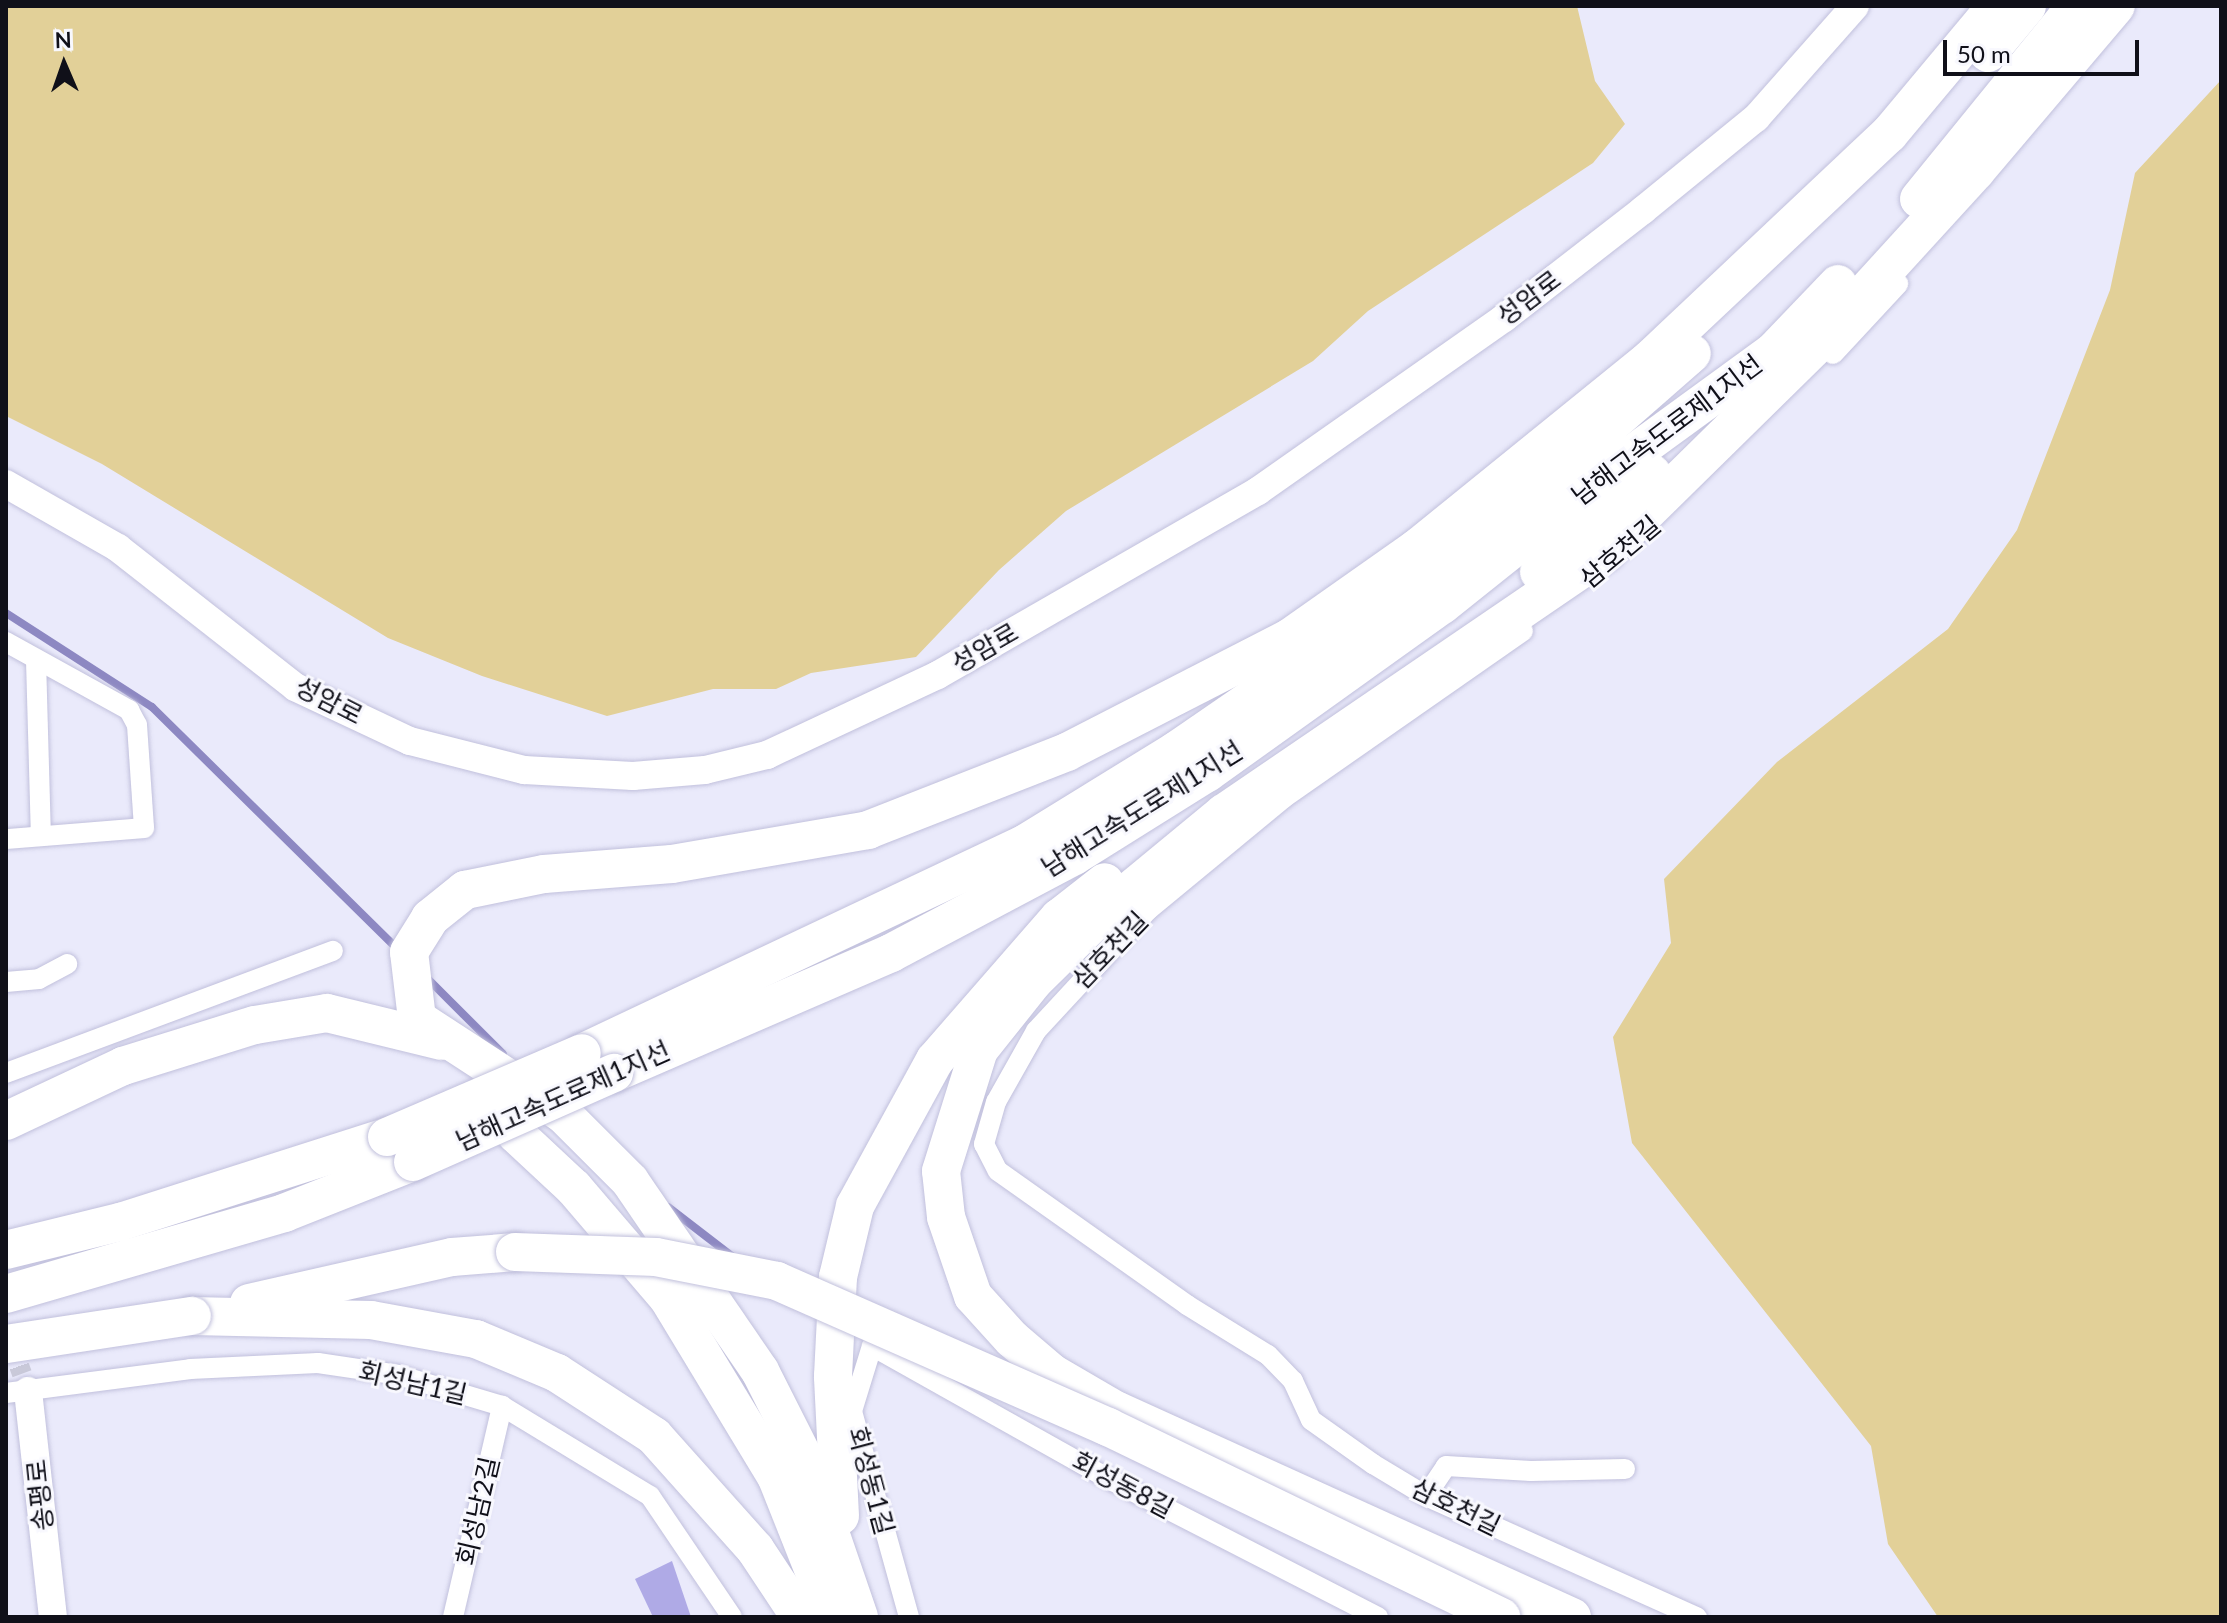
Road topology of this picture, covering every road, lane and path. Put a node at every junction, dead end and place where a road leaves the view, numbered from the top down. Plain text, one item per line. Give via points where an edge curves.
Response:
1 (1855, 6) edge
2 (1996, 6) edge
3 (2027, 6) edge
4 (2076, 6) edge
5 (2116, 6) edge
6 (1944, 230) dead end
7 (1773, 352) junction
8 (6, 484) edge
9 (6, 642) edge
10 (36, 660) junction
11 (41, 836) junction
12 (6, 839) edge
13 (333, 951) dead end
14 (67, 964) dead end
15 (6, 982) edge
16 (438, 1037) junction
17 (6, 1073) edge
18 (6, 1121) edge
19 (400, 1150) junction
20 (6, 1250) edge
21 (6, 1294) edge
22 (192, 1316) junction
23 (872, 1346) joint
24 (16, 1375) edge
25 (502, 1406) junction
26 (1625, 1469) dead end
27 (1426, 1496) junction
28 (849, 1615) edge
29 (53, 1617) edge
30 (453, 1617) edge
31 (732, 1617) edge
32 (800, 1617) edge
33 (909, 1617) edge
34 (1378, 1617) edge
35 (1501, 1617) edge
36 (1572, 1617) edge
37 (1697, 1617) edge

1 - 8 main road, 성암로 via 1756,118 1655,201 1504,318 1258,491 938,675 767,755 705,770 633,776 524,770 410,741 295,687 118,548
2 - 16 highway via 1889,134 1649,360 1417,548 1289,638 1032,768 868,830 672,864 544,874 465,890 430,918 409,952 417,1019
3 - 19 highway, 남해고속도로제1지선, bridge via 1835,219 1642,402 1372,616 1177,750 1026,843 582,1053
4 - 7 highway, 남해고속도로제1지선 via 1907,213
5 - 36 highway via 1976,171 1819,343 1606,552 1224,813 1105,911 1033,982 979,1050 954,1124 941,1171 952,1245 973,1296 1052,1373 1176,1439
6 - 27 street, 삼호천길 via 1863,324 1644,534 1534,623 1284,798 1148,910 1036,1031 996,1102 984,1144 998,1171 1187,1305 1268,1355 1293,1381 1311,1420
7 - 19 highway, 남해고속도로제1지선, bridge via 1611,470 1442,605 1180,790 1074,856 891,953 614,1073
7 - 28 highway via 1655,470 1551,563 1173,828 1059,918 935,1060 855,1206 838,1277 833,1362
9 - 10 street
10 - 11 street
10 - 11 street via 129,710 137,725 144,828
11 - 12 street
13 - 17 street
14 - 15 street via 39,979
16 - 18 highway via 327,1013 255,1025 123,1066
16 - 28 highway via 516,1134 574,1188 668,1298 776,1476
19 - 20 highway, 남해고속도로제1지선
19 - 21 highway, 남해고속도로제1지선 via 284,1213
22 - 24 highway, bridge
22 - 32 highway via 371,1320 476,1339 557,1373 654,1436 755,1549
22 - 35 highway, bridge via 452,1257 515,1252 656,1257 777,1281 1079,1414
23 - 33 street, 회성동1길 via 852,1411
23 - 34 street, 회성동8길 via 1113,1481
24 - 25 street, 회성남1길 via 318,1363 398,1375
24 - 29 main road, 송평로
25 - 30 street, 회성남2길
25 - 31 street, 회성남1길 via 650,1496
26 - 27 street via 1446,1466
27 - 37 street, 삼호천길

